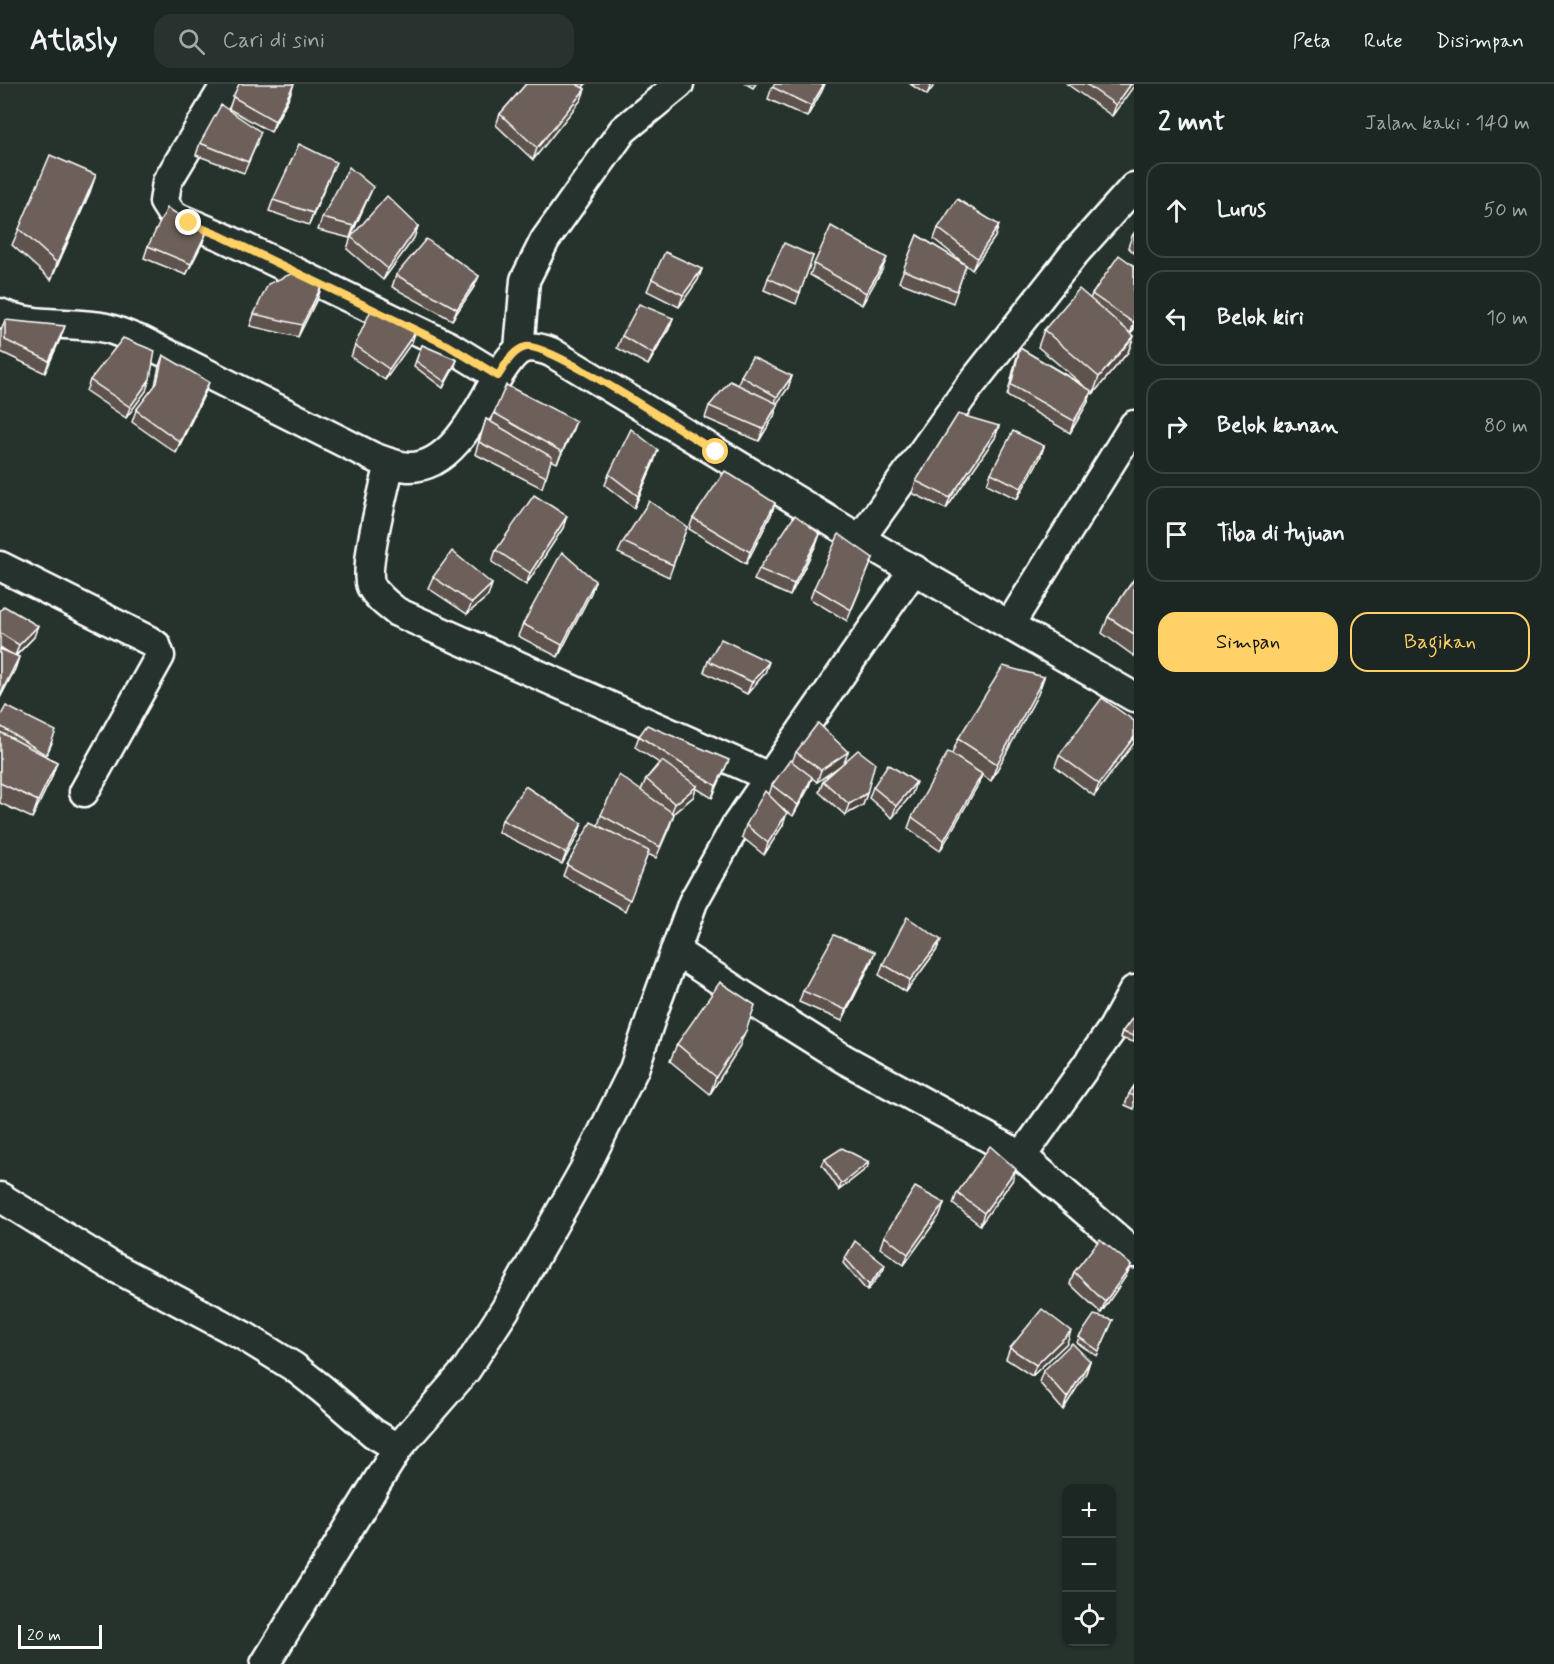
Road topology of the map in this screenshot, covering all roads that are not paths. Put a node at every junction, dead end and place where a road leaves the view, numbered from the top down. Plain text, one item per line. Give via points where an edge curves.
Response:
1 (226, 84) edge
2 (679, 84) edge
3 (1134, 187) edge
4 (0, 313) edge
5 (519, 349) junction
6 (498, 376) junction
7 (1134, 425) edge
8 (390, 463) junction
9 (860, 539) junction
10 (0, 566) edge
11 (914, 569) junction
12 (1011, 624) junction
13 (1134, 697) edge
14 (769, 777) junction
15 (84, 792) dead end
16 (675, 951) junction
17 (1134, 990) edge
18 (1022, 1156) junction
19 (0, 1197) edge
20 (1134, 1253) edge
21 (398, 1448) junction
22 (265, 1664) edge

1 - 6 street via 167,182 164,202 171,213 449,346
2 - 5 street via 623,130 545,240 525,280
3 - 9 street via 1074,254 969,387
4 - 8 street via 34,322 107,328 142,341
5 - 6 street
5 - 9 street via 532,346 551,352
6 - 8 street via 448,452 422,466
7 - 12 street
8 - 14 street via 370,571 370,584 388,605
9 - 11 street
10 - 15 street via 156,645 160,656
11 - 12 street
11 - 14 street
12 - 13 street
14 - 16 street via 708,874
16 - 18 street via 844,1059
16 - 21 street via 634,1069 578,1180 505,1310 466,1370
17 - 18 street via 1113,1028
18 - 20 street
19 - 21 street via 110,1265 284,1361 373,1433
21 - 22 street

